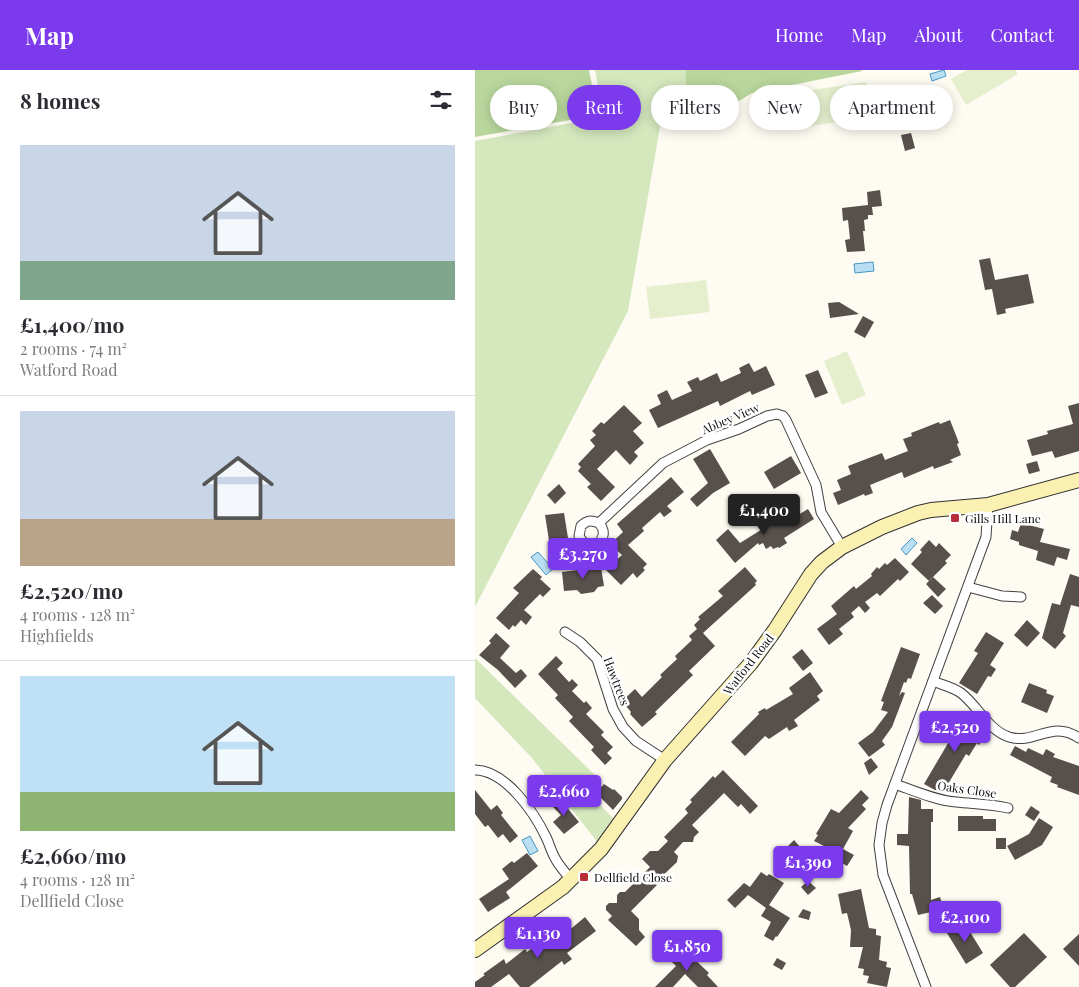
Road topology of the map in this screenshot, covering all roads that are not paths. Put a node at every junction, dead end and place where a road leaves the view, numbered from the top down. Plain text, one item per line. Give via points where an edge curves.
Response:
1 (1079, 480) edge
2 (988, 505) junction
3 (599, 523) dead end
4 (842, 547) junction
5 (968, 587) junction
6 (1021, 597) dead end
7 (565, 632) dead end
8 (933, 681) junction
9 (1079, 738) edge
10 (665, 760) junction
11 (475, 770) edge
12 (895, 784) junction
13 (1008, 808) dead end
14 (571, 880) junction
15 (475, 950) edge
16 (925, 987) edge

1 - 2 main road, Watford Road
2 - 4 main road, Watford Road via 918,513
2 - 5 street via 986,537
3 - 4 street, Abbey View via 663,463 707,440 777,414 786,420 816,485 821,512
4 - 10 main road, Watford Road via 811,574 751,663
5 - 6 street via 1002,596
5 - 8 street
7 - 10 street, Hawtrees via 597,659 613,709 623,728
8 - 9 street via 961,693 989,724 1009,737 1020,738 1053,730 1072,733
8 - 12 street
10 - 14 main road, Watford Road via 601,849
11 - 14 street via 493,774 512,789 537,819 555,858
12 - 13 street, Oaks Close via 955,802
12 - 16 street via 882,823 880,859
14 - 15 main road, Watford Road

